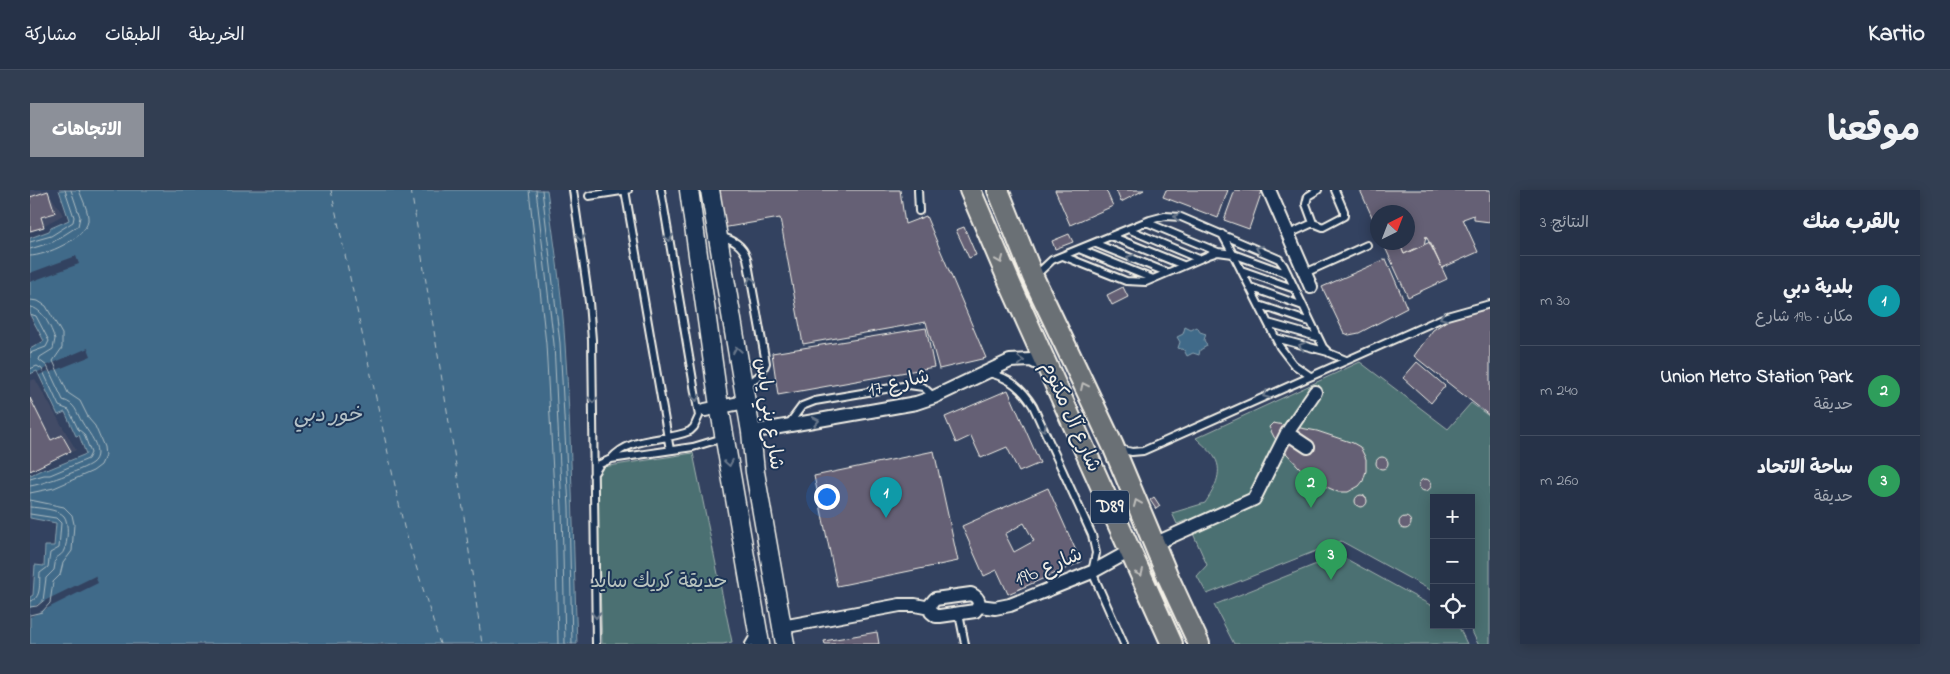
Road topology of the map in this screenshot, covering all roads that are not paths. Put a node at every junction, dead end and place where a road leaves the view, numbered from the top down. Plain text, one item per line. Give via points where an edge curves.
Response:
1 (573, 190) edge
2 (627, 190) edge
3 (661, 190) edge
4 (689, 190) edge
5 (710, 190) edge
6 (918, 190) edge
7 (970, 190) edge
8 (998, 190) edge
9 (1268, 190) edge
10 (1318, 190) edge
11 (1335, 190) edge
12 (590, 196) dead end
13 (919, 212) dead end
14 (1146, 222) junction
15 (1313, 223) junction
16 (1128, 229) junction
17 (1222, 234) junction
18 (1289, 234) junction
19 (718, 235) junction
20 (1111, 236) junction
21 (1094, 243) junction
22 (1367, 245) dead end
23 (1079, 249) junction
24 (1218, 252) junction
25 (1233, 254) junction
26 (1063, 256) junction
27 (1199, 259) junction
28 (1183, 265) junction
29 (1241, 270) junction
30 (1166, 272) junction
31 (1305, 273) junction
32 (1288, 274) junction
33 (1033, 278) junction
34 (1153, 279) junction
35 (1250, 287) junction
36 (1311, 287) dead end
37 (1012, 288) junction
38 (1295, 289) junction
39 (1490, 304) edge
40 (1259, 305) junction
41 (1303, 306) junction
42 (1310, 322) junction
43 (1268, 323) junction
44 (1276, 338) junction
45 (1317, 338) junction
46 (1329, 353) junction
47 (1346, 360) junction
48 (1048, 369) junction
49 (987, 373) junction
50 (1310, 376) junction
51 (1315, 392) dead end
52 (934, 397) junction
53 (729, 402) junction
54 (787, 426) junction
55 (751, 432) junction
56 (1287, 433) junction
57 (668, 437) junction
58 (725, 438) junction
59 (632, 444) junction
60 (1113, 446) junction
61 (1308, 447) dead end
62 (670, 450) junction
63 (634, 455) junction
64 (611, 459) junction
65 (593, 475) junction
66 (1154, 544) junction
67 (1130, 550) junction
68 (1092, 572) junction
69 (777, 600) junction
70 (979, 606) junction
71 (930, 608) junction
72 (959, 614) junction
73 (757, 625) junction
74 (784, 635) edge
75 (596, 644) edge
76 (749, 644) edge
77 (760, 644) edge
78 (965, 644) edge
79 (1124, 644) edge
80 (1172, 644) edge
81 (1199, 644) edge

1 -> 65 lane via 590,321
2 - 12 lane
2 - 57 lane
3 -> 57 lane via 699,416 690,431
4 - 53 main road via 692,213 702,243
5 - 19 main road, شارع بني ياس
6 - 13 lane
7 -> 37 main road, شارع آل مكتوم / D89
8 - 33 main road, شارع آل مكتوم / D89
9 - 18 street
10 - 15 lane via 1306,201
11 - 15 lane via 1344,216 1323,228
14 - 16 lane
17 -> 14 lane via 1181,217 1165,216
14 - 24 lane
15 - 18 lane
16 - 20 lane
16 - 27 lane
17 - 25 lane
32 -> 17 lane via 1276,257
18 - 31 street
53 -> 19 main road, شارع بني ياس
53 -> 19 lane via 764,371 766,363 744,250 739,244
20 - 21 lane
20 - 28 lane
21 - 23 lane
30 -> 21 lane
22 - 31 lane
23 - 26 lane
23 - 34 lane
24 - 25 lane
24 - 27 lane
25 - 29 lane
25 - 32 lane
26 - 33 lane via 1052,260
26 - 34 lane via 1126,281
27 - 28 lane
28 - 30 lane
29 - 35 lane
29 - 38 lane
30 - 34 lane
31 - 36 street
32 - 38 lane
33 - 37 main road
60 -> 33 main road, شارع آل مكتوم / D89
35 - 40 lane
35 - 41 lane
37 - 48 main road, شارع آل مكتوم / D89
38 - 41 lane
39 -> 47 lane via 1447,316
40 - 42 lane
40 - 43 lane
41 - 42 lane
42 - 45 lane
43 - 44 lane
43 - 45 lane
46 -> 44 lane
44 - 50 lane via 1293,364
45 - 46 lane
46 - 47 lane
47 - 50 lane
49 -> 48 street, شارع 17 via 1020,359
48 - 67 main road, شارع آل مكتوم / D89
49 - 52 street, شارع 17
49 -> 68 lane via 1014,383 1033,406 1095,544 1096,559
50 -> 60 lane via 1143,450 1132,452
51 - 56 street
54 -> 52 street, شارع 17
52 - 54 lane via 924,387 909,385 815,401 802,406
53 - 55 main road via 735,430
53 - 58 main road, شارع بني ياس
54 - 55 street, شارع 17
55 - 69 main road, شارع بني ياس
56 - 61 street
56 - 66 street via 1254,498
57 - 59 lane
57 - 62 lane
58 - 62 lane
58 - 69 main road via 736,442 743,452 762,570
58 -> 73 main road, شارع بني ياس
59 - 63 lane
59 - 64 lane
66 -> 60 main road, شارع آل مكتوم / D89
62 - 63 lane
63 - 64 lane
64 - 65 lane via 600,464
65 -> 75 lane
66 - 81 main road, شارع آل مكتوم / D89
67 - 68 street, 19b شارع
67 -> 80 main road, شارع آل مكتوم / D89
68 - 70 street, 19b شارع via 1010,605 995,608
68 - 79 lane
69 - 74 main road, شارع بني ياس
70 - 71 street via 978,598 971,594 935,600
70 - 72 street, 19b شارع via 975,612
71 - 72 street, 19b شارع via 936,616
71 - 74 street, 19b شارع via 900,605
72 - 78 lane
73 - 76 lane
73 - 77 main road, شارع بني ياس

